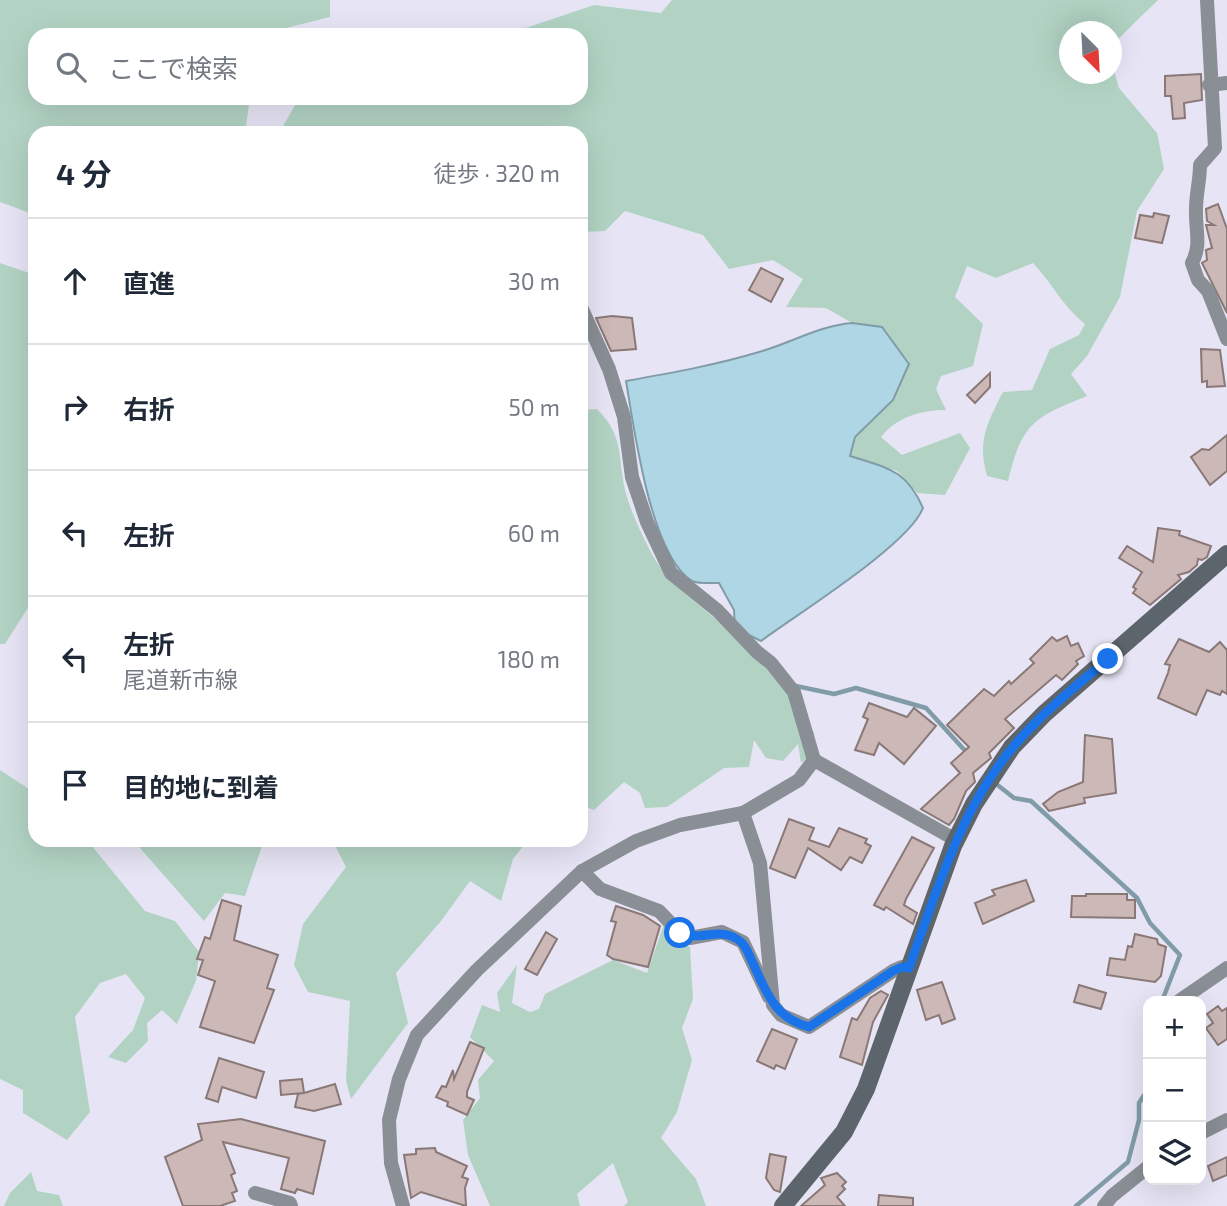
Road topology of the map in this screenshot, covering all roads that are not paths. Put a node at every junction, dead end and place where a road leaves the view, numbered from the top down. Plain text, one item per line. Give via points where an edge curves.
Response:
1 (1207, 0) edge
2 (1227, 83) edge
3 (1209, 85) junction
4 (588, 322) edge
5 (1227, 339) edge
6 (1227, 554) edge
7 (814, 760) junction
8 (743, 813) junction
9 (956, 840) junction
10 (582, 871) junction
11 (909, 968) junction
12 (1227, 968) edge
13 (1186, 996) edge
14 (773, 1005) junction
15 (1227, 1120) edge
16 (1206, 1130) edge
17 (1143, 1171) edge
18 (255, 1193) dead end
19 (291, 1206) edge
20 (403, 1206) edge
21 (783, 1206) edge
22 (1104, 1206) edge

1 - 3 street
2 - 3 street
3 - 5 street via 1215,148 1200,165 1199,249 1192,263
4 - 7 street via 624,417 632,477 671,573 718,611 789,685
6 - 9 main road via 1020,739 974,804
7 - 8 street via 799,780
7 - 9 street
8 - 10 street via 680,825 636,841
8 - 14 street via 760,863
9 - 11 main road
10 - 14 street via 600,889 659,911 690,938 722,932 743,942
10 - 20 street via 477,970 418,1035 399,1079 389,1120 391,1163
11 - 14 street via 893,971 809,1027 781,1014
11 - 21 main road via 866,1089 844,1132
12 - 13 street
15 - 16 street
17 - 22 street
18 - 19 street

